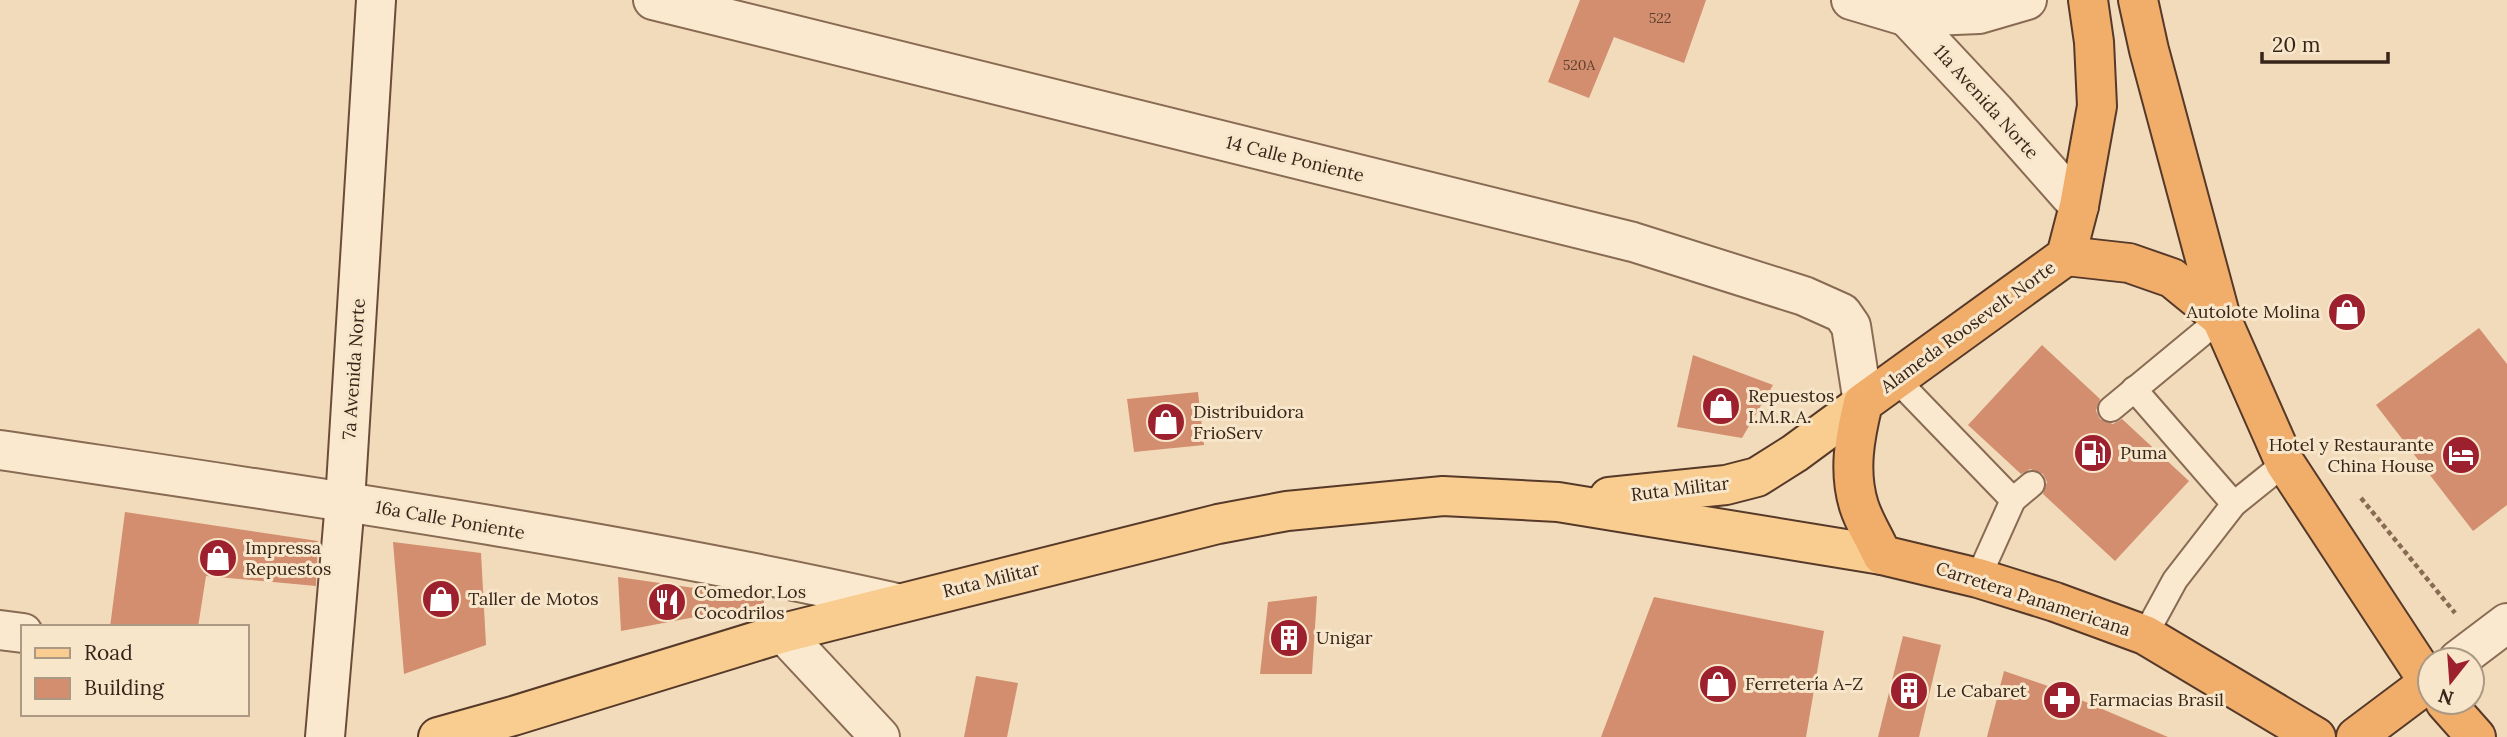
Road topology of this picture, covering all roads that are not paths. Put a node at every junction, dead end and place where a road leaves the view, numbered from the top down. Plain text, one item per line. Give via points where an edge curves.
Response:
1 (376, 0) edge
2 (653, 0) edge
3 (1851, 0) edge
4 (2027, 0) edge
5 (2088, 0) edge
6 (2138, 0) edge
7 (1900, 9) edge
8 (2079, 206) junction
9 (2066, 257) junction
10 (2221, 318) junction
11 (1896, 379) junction
12 (2134, 389) junction
13 (1863, 403) junction
14 (2111, 409) dead end
15 (0, 450) edge
16 (2285, 463) junction
17 (2032, 484) dead end
18 (2013, 500) junction
19 (345, 502) junction
20 (1558, 502) junction
21 (2234, 504) junction
22 (1882, 555) junction
23 (1978, 578) junction
24 (897, 603) junction
25 (0, 630) edge
26 (21, 633) edge
27 (783, 633) junction
28 (2145, 635) junction
29 (2416, 662) edge
30 (2416, 699) edge
31 (2458, 716) edge
32 (516, 727) edge
33 (325, 737) edge
34 (438, 737) edge
35 (880, 737) edge
36 (2316, 737) edge
37 (2356, 737) edge
38 (2476, 737) edge

1 - 19 street, 7a Avenida Norte
2 - 13 street, 14 Calle Poniente via 1633,242 1804,296 1842,313 1851,326
3 - 7 street
4 - 7 street via 1979,14
5 - 8 highway, Alameda Roosevelt Norte via 2097,106
6 - 10 highway
7 - 8 street, 11a Avenida Norte
8 - 9 highway, Alameda Roosevelt Norte
9 - 10 highway via 2129,263 2172,278
9 - 11 highway, Alameda Roosevelt Norte
10 - 12 lane
10 - 16 highway
11 - 13 highway, Alameda Roosevelt Norte
11 - 18 lane
12 - 14 lane
12 - 21 lane
13 - 20 main road, Ruta Militar via 1756,477 1726,485
13 - 22 highway via 1854,437 1853,475 1859,506
15 - 19 street, 16a Calle Poniente
16 - 21 lane
16 - 29 highway
17 - 18 lane
18 - 23 lane
19 - 24 street, 16a Calle Poniente via 766,574
19 - 33 street, 7a Avenida Norte
20 - 22 main road, Ruta Militar
20 - 24 main road, Ruta Militar via 1443,496 1287,511
21 - 28 lane via 2175,580
22 - 23 highway, Carretera Panamericana
23 - 28 highway, Carretera Panamericana
24 - 27 main road, Ruta Militar
25 - 26 street
27 - 32 main road, Ruta Militar
27 - 35 street
28 - 36 highway, Carretera Panamericana
30 - 37 highway
31 - 38 highway
32 - 34 main road, Ruta Militar

